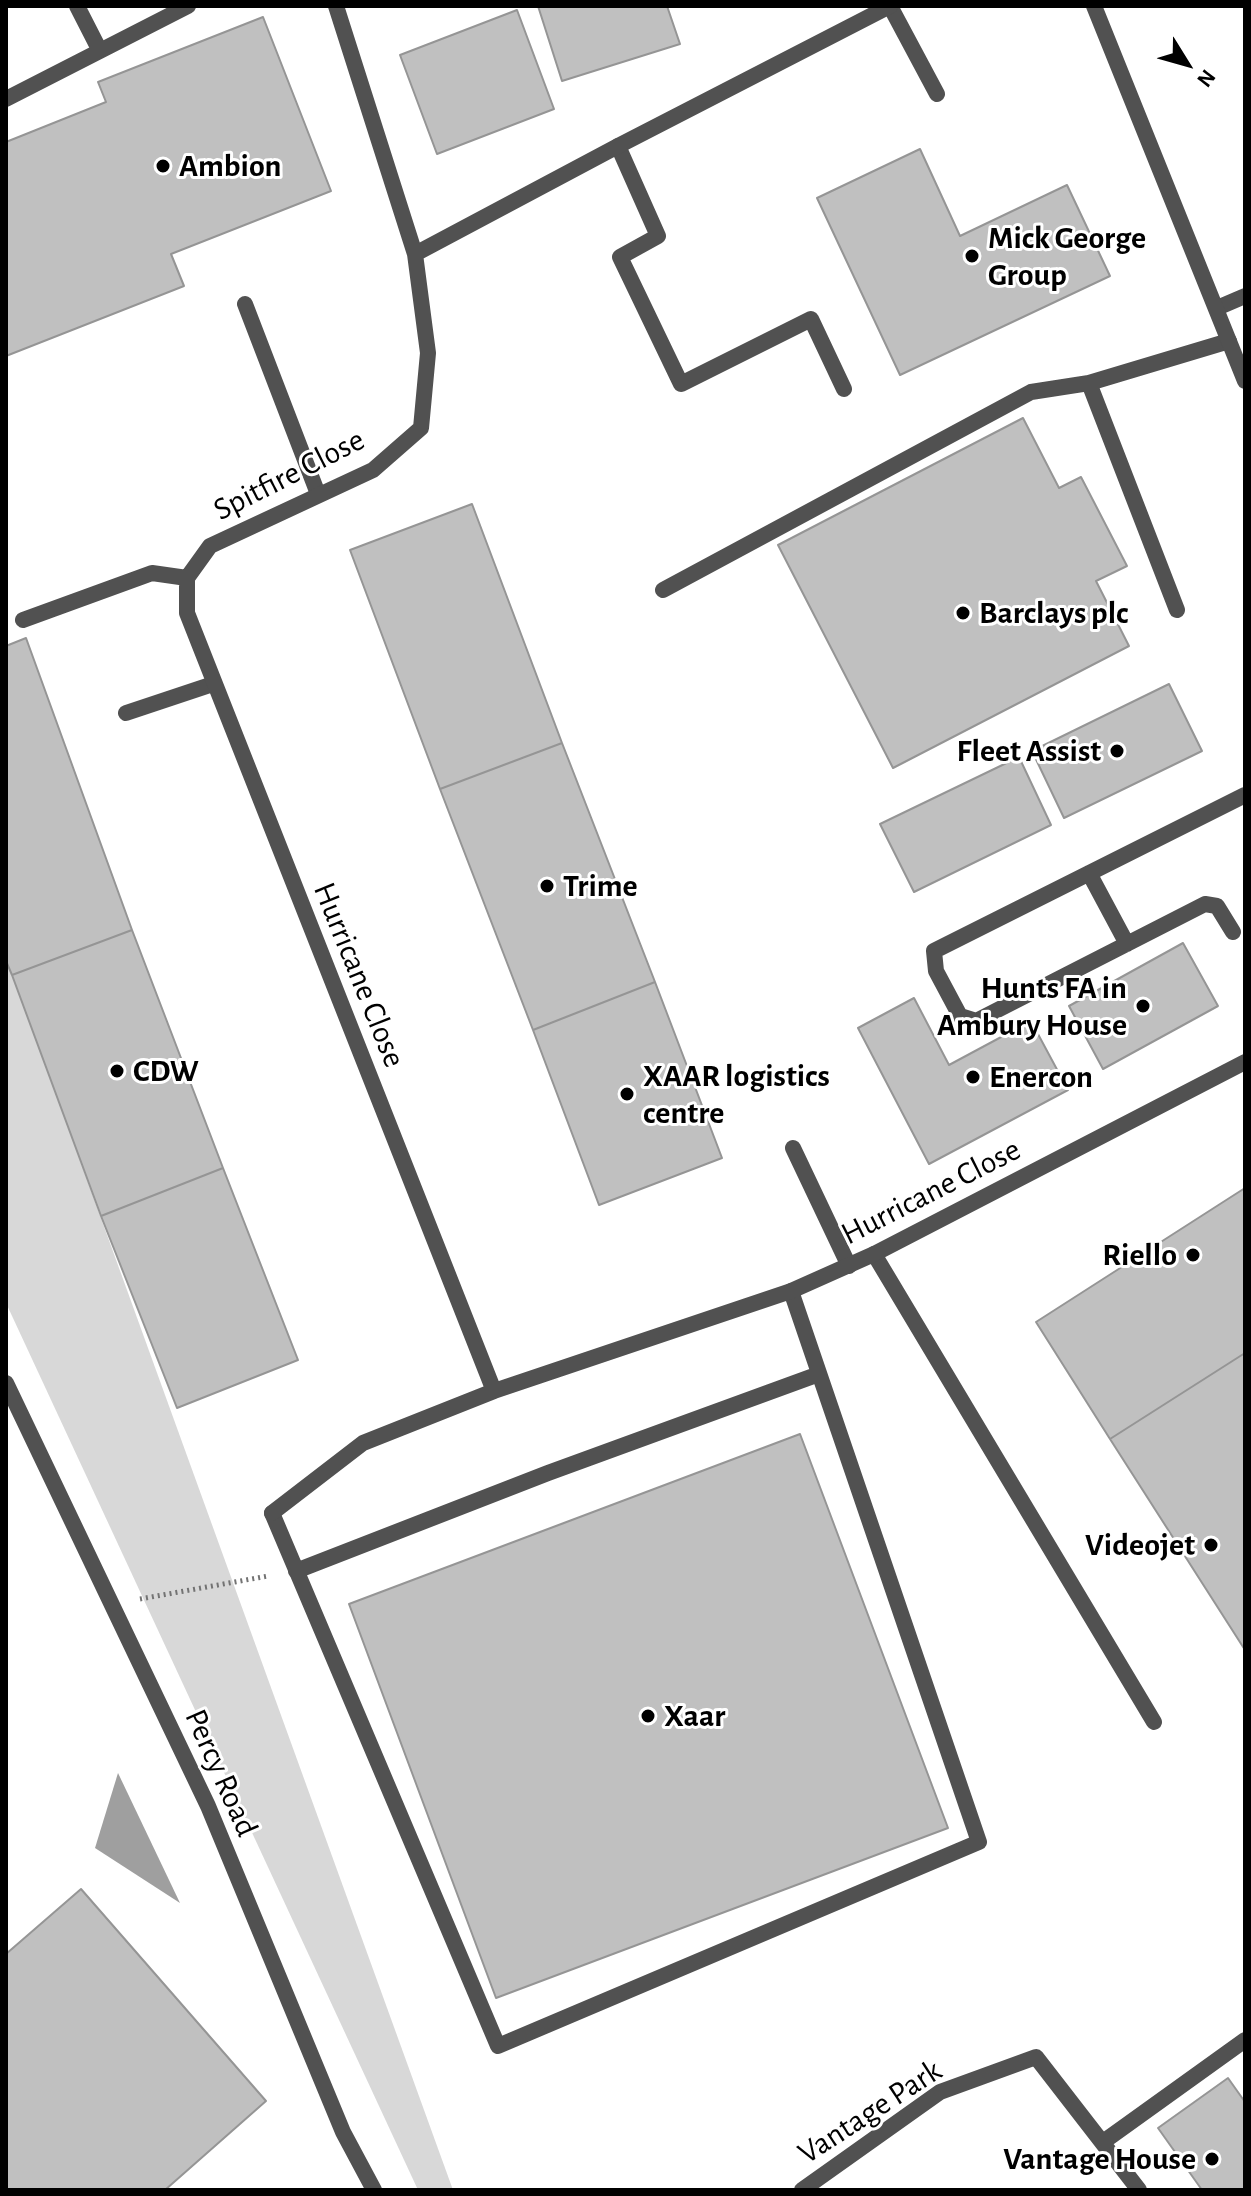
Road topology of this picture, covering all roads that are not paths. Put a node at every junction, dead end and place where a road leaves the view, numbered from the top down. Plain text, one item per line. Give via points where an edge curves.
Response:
1 (77, 6) edge
2 (185, 6) edge
3 (336, 6) edge
4 (890, 6) edge
5 (1094, 6) edge
6 (100, 51) junction
7 (937, 94) dead end
8 (6, 99) edge
9 (618, 146) junction
10 (415, 254) junction
11 (1245, 296) edge
12 (245, 304) dead end
13 (1217, 308) junction
14 (1229, 341) junction
15 (1245, 381) edge
16 (1089, 383) junction
17 (844, 389) dead end
18 (318, 494) junction
19 (187, 578) junction
20 (663, 590) dead end
21 (1177, 610) dead end
22 (23, 620) dead end
23 (213, 684) junction
24 (126, 713) dead end
25 (1245, 795) edge
26 (1089, 873) junction
27 (1233, 932) dead end
28 (1127, 944) junction
29 (1245, 1062) edge
30 (793, 1148) dead end
31 (874, 1254) junction
32 (849, 1266) junction
33 (791, 1291) junction
34 (819, 1374) junction
35 (6, 1383) edge
36 (494, 1391) junction
37 (296, 1571) junction
38 (1154, 1722) dead end
39 (1245, 2040) edge
40 (1103, 2142) junction
41 (374, 2190) edge
42 (802, 2190) edge
43 (1139, 2190) edge

1 - 6 street
2 - 6 street
3 - 10 street, Spitfire Close
4 - 7 street
4 - 9 street
5 - 13 street
6 - 8 street
9 - 10 street
9 - 17 street via 658,236 620,257 681,384 811,319
10 - 18 street, Spitfire Close via 428,353 421,428 373,470
11 - 13 street
12 - 18 street
13 - 14 street
14 - 15 street
14 - 16 street
16 - 20 street via 1031,392
16 - 21 street
18 - 19 street, Spitfire Close via 210,546
19 - 22 street via 152,573
19 - 23 street, Hurricane Close via 187,613
23 - 24 street
23 - 36 street, Hurricane Close
25 - 26 street
26 - 28 street
26 - 28 street via 934,951 936,971 960,1016 976,1021
27 - 28 street via 1217,906 1205,904
29 - 31 street, Hurricane Close
30 - 32 street
31 - 32 street, Hurricane Close
31 - 38 street
32 - 33 street, Hurricane Close
33 - 34 street
33 - 36 street, Hurricane Close
34 - 37 street
34 - 37 street via 979,1842 498,2046
35 - 41 street, Percy Road via 208,1806 343,2132
36 - 37 street, Hurricane Close via 363,1443 272,1513
39 - 40 street
40 - 42 street, Vantage Park via 1036,2057 940,2092
40 - 43 street, Vantage Park

